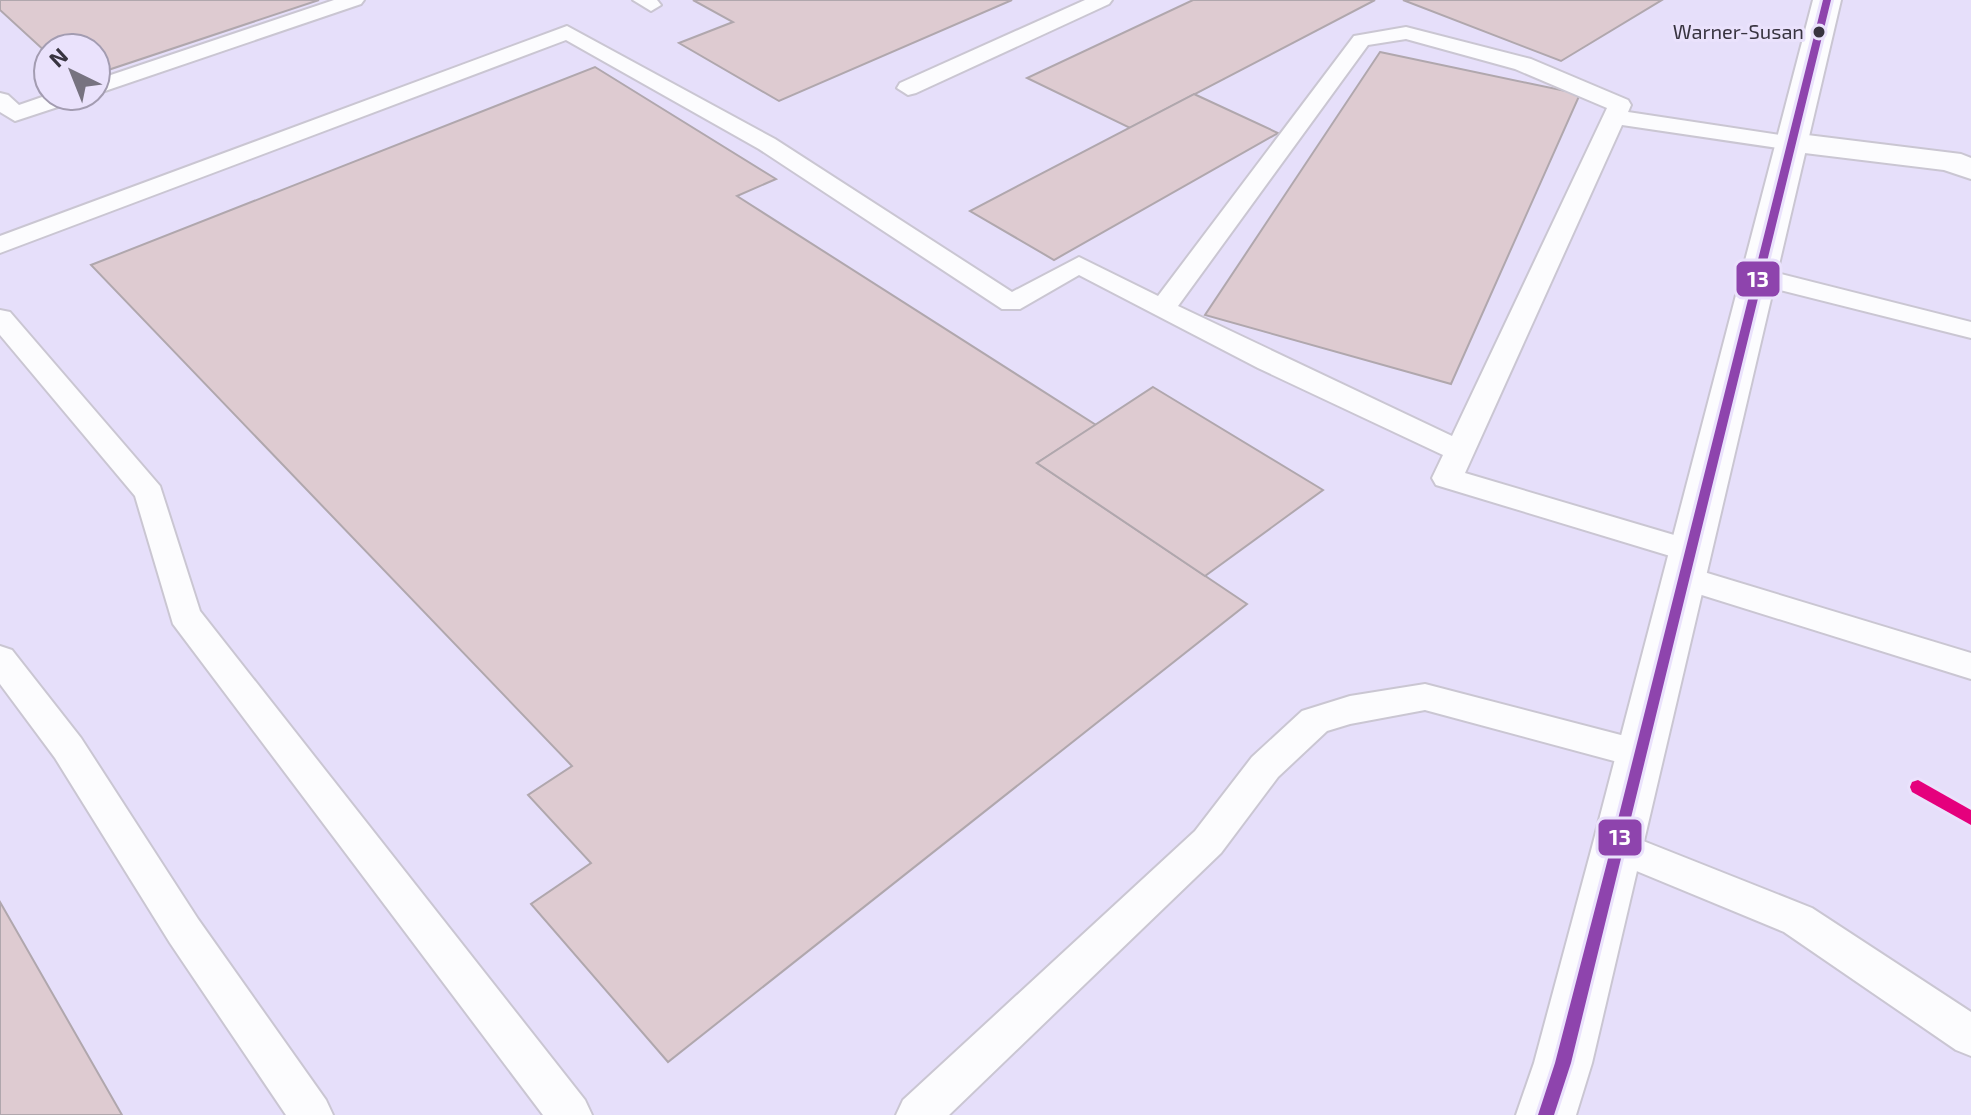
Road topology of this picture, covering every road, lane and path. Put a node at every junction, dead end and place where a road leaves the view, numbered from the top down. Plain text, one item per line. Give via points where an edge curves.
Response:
1 (354, 0) edge
2 (1102, 0) edge
3 (1827, 0) edge
4 (112, 82) edge
5 (908, 88) dead end
6 (0, 100) edge
7 (32, 108) edge
8 (1614, 117) junction
9 (1791, 143) junction
10 (1971, 169) edge
11 (0, 245) edge
12 (1757, 276) junction
13 (1162, 309) junction
14 (0, 318) edge
15 (1971, 330) edge
16 (1461, 452) junction
17 (1687, 564) junction
18 (0, 659) edge
19 (1971, 666) edge
20 (1640, 754) junction
21 (1618, 847) junction
22 (1971, 1036) edge
23 (311, 1115) edge
24 (570, 1115) edge
25 (918, 1115) edge
26 (1546, 1115) edge

1 - 4 lane
2 - 5 lane
3 - 9 main road
6 - 7 lane via 15,114
8 - 9 lane
8 - 13 lane via 1620,105 1523,64 1406,33 1361,40
8 - 16 lane
9 - 10 main road via 1949,161
9 - 12 main road
11 - 13 lane via 567,32 767,144 1011,303 1079,265
12 - 15 lane
12 - 17 main road
13 - 16 lane via 1347,403
14 - 24 lane via 149,493 185,615
16 - 17 lane via 1447,478
17 - 19 lane
17 - 20 main road
18 - 23 lane via 68,748 184,931
20 - 21 main road
20 - 25 lane via 1425,697 1315,721 1265,767 1208,842
21 - 22 lane via 1798,920
21 - 26 main road

